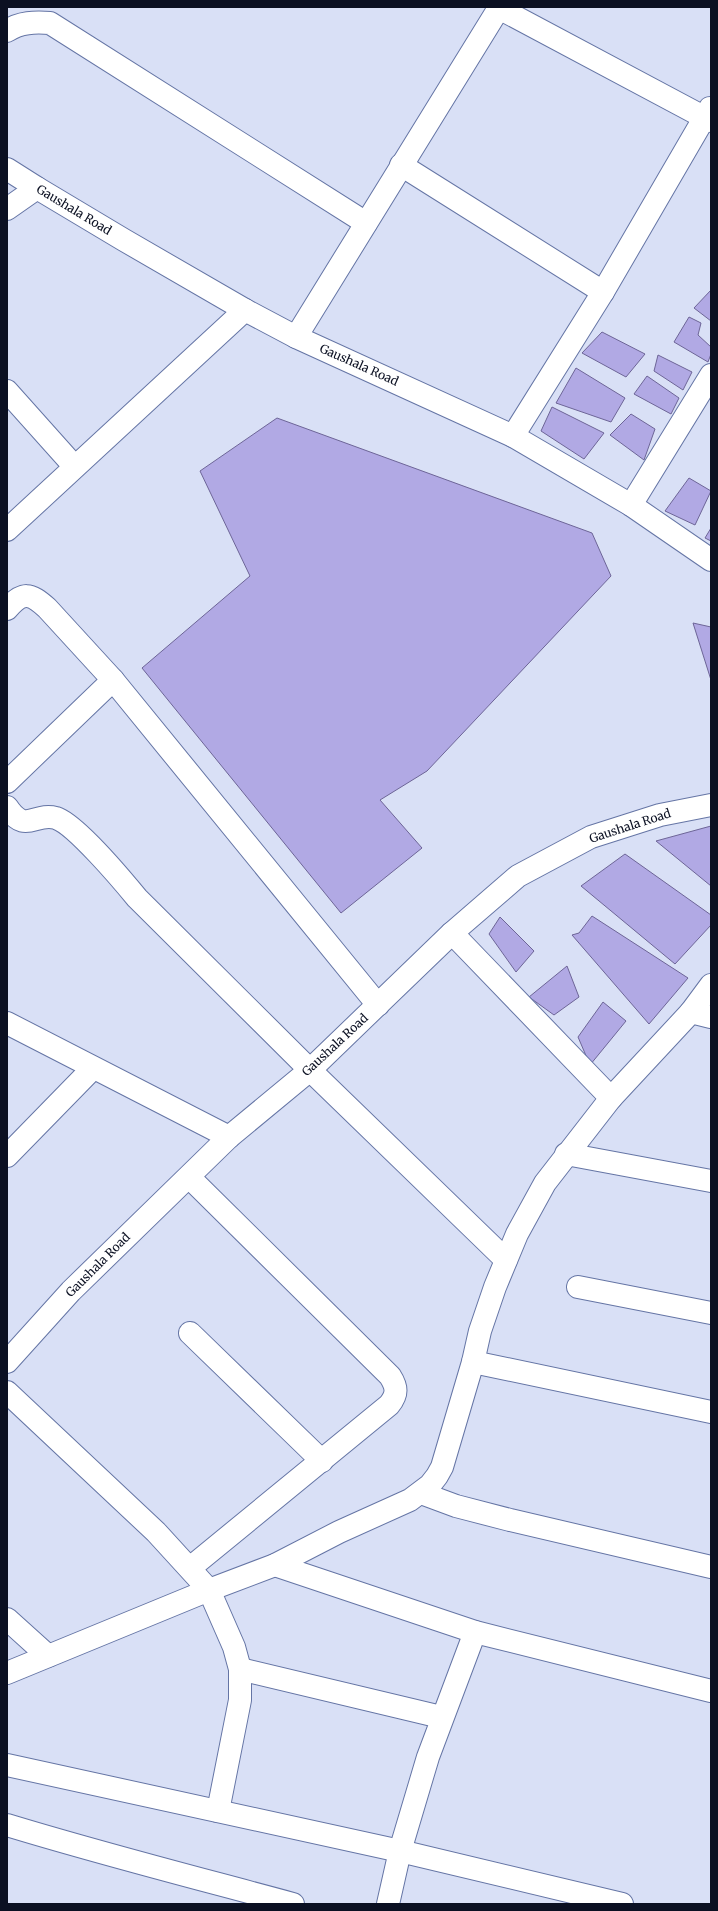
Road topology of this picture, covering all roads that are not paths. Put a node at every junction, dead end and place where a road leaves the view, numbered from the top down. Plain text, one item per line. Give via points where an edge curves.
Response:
1 (25, 7) edge
2 (498, 7) edge
3 (10, 29) edge
4 (709, 116) edge
5 (401, 166) junction
6 (7, 169) edge
7 (37, 188) junction
8 (7, 209) edge
9 (366, 223) junction
10 (603, 292) junction
11 (245, 310) junction
12 (296, 337) junction
13 (711, 375) edge
14 (7, 391) edge
15 (513, 436) junction
16 (74, 466) junction
17 (631, 505) junction
18 (7, 530) edge
19 (711, 560) edge
20 (7, 609) edge
21 (113, 680) junction
22 (7, 782) edge
23 (711, 804) edge
24 (7, 808) edge
25 (452, 933) junction
26 (711, 985) edge
27 (378, 1004) junction
28 (701, 1015) edge
29 (7, 1023) edge
30 (93, 1068) junction
31 (310, 1070) junction
32 (610, 1098) junction
33 (229, 1137) junction
34 (566, 1154) junction
35 (7, 1156) edge
36 (189, 1177) junction
37 (711, 1181) edge
38 (506, 1260) junction
39 (578, 1287) dead end
40 (711, 1313) edge
41 (190, 1333) dead end
42 (7, 1362) edge
43 (473, 1362) junction
44 (7, 1392) edge
45 (711, 1412) edge
46 (322, 1460) junction
47 (421, 1493) junction
48 (275, 1565) junction
49 (711, 1567) edge
50 (190, 1568) junction
51 (209, 1590) junction
52 (7, 1619) edge
53 (475, 1632) junction
54 (48, 1656) junction
55 (240, 1669) junction
56 (7, 1673) edge
57 (711, 1691) edge
58 (441, 1717) junction
59 (7, 1765) edge
60 (218, 1811) junction
61 (7, 1825) edge
62 (400, 1851) junction
63 (597, 1901) edge
64 (279, 1902) edge
65 (388, 1904) edge
66 (622, 1904) edge

1 - 3 street
2 - 4 street
2 - 5 street
3 - 9 street via 32,22 50,23
4 - 10 street
5 - 9 street
5 - 10 street
6 - 7 street, Gaushala Road
7 - 8 street
7 - 11 street, Gaushala Road
9 - 12 street
10 - 15 street
11 - 12 street, Gaushala Road
11 - 16 street
12 - 15 street, Gaushala Road
13 - 17 street
14 - 16 street
15 - 17 street, Gaushala Road
16 - 18 street
17 - 19 street, Gaushala Road
20 - 21 street via 21,596 30,595 36,598
21 - 22 street
21 - 27 street
23 - 25 street, Gaushala Road via 660,815 591,837 518,876
24 - 31 street via 14,818 21,821 56,818 67,824 112,868 137,898
25 - 27 street, Gaushala Road
25 - 32 street
26 - 28 street
27 - 31 street, Gaushala Road
28 - 32 street
29 - 30 street
30 - 33 street
30 - 35 street
31 - 33 street, Gaushala Road
31 - 38 street
32 - 34 street
33 - 36 street, Gaushala Road
34 - 37 street
34 - 38 street via 545,1183
36 - 42 street, Gaushala Road via 71,1292
36 - 46 street via 390,1376 395,1384 395,1398 389,1405
38 - 43 street via 480,1331
39 - 40 street
41 - 46 street
43 - 45 street
43 - 47 street via 442,1467 438,1476
44 - 50 street via 156,1532
46 - 50 street
47 - 48 street
47 - 49 street via 456,1506 510,1520
48 - 51 street
48 - 53 street
50 - 51 street
51 - 54 street
51 - 55 street via 234,1647
52 - 54 street
53 - 57 street
53 - 58 street
54 - 56 street
55 - 58 street
55 - 60 street via 240,1700
58 - 62 street
59 - 60 street
60 - 62 street
61 - 64 street
62 - 63 street
62 - 65 street
63 - 66 street

